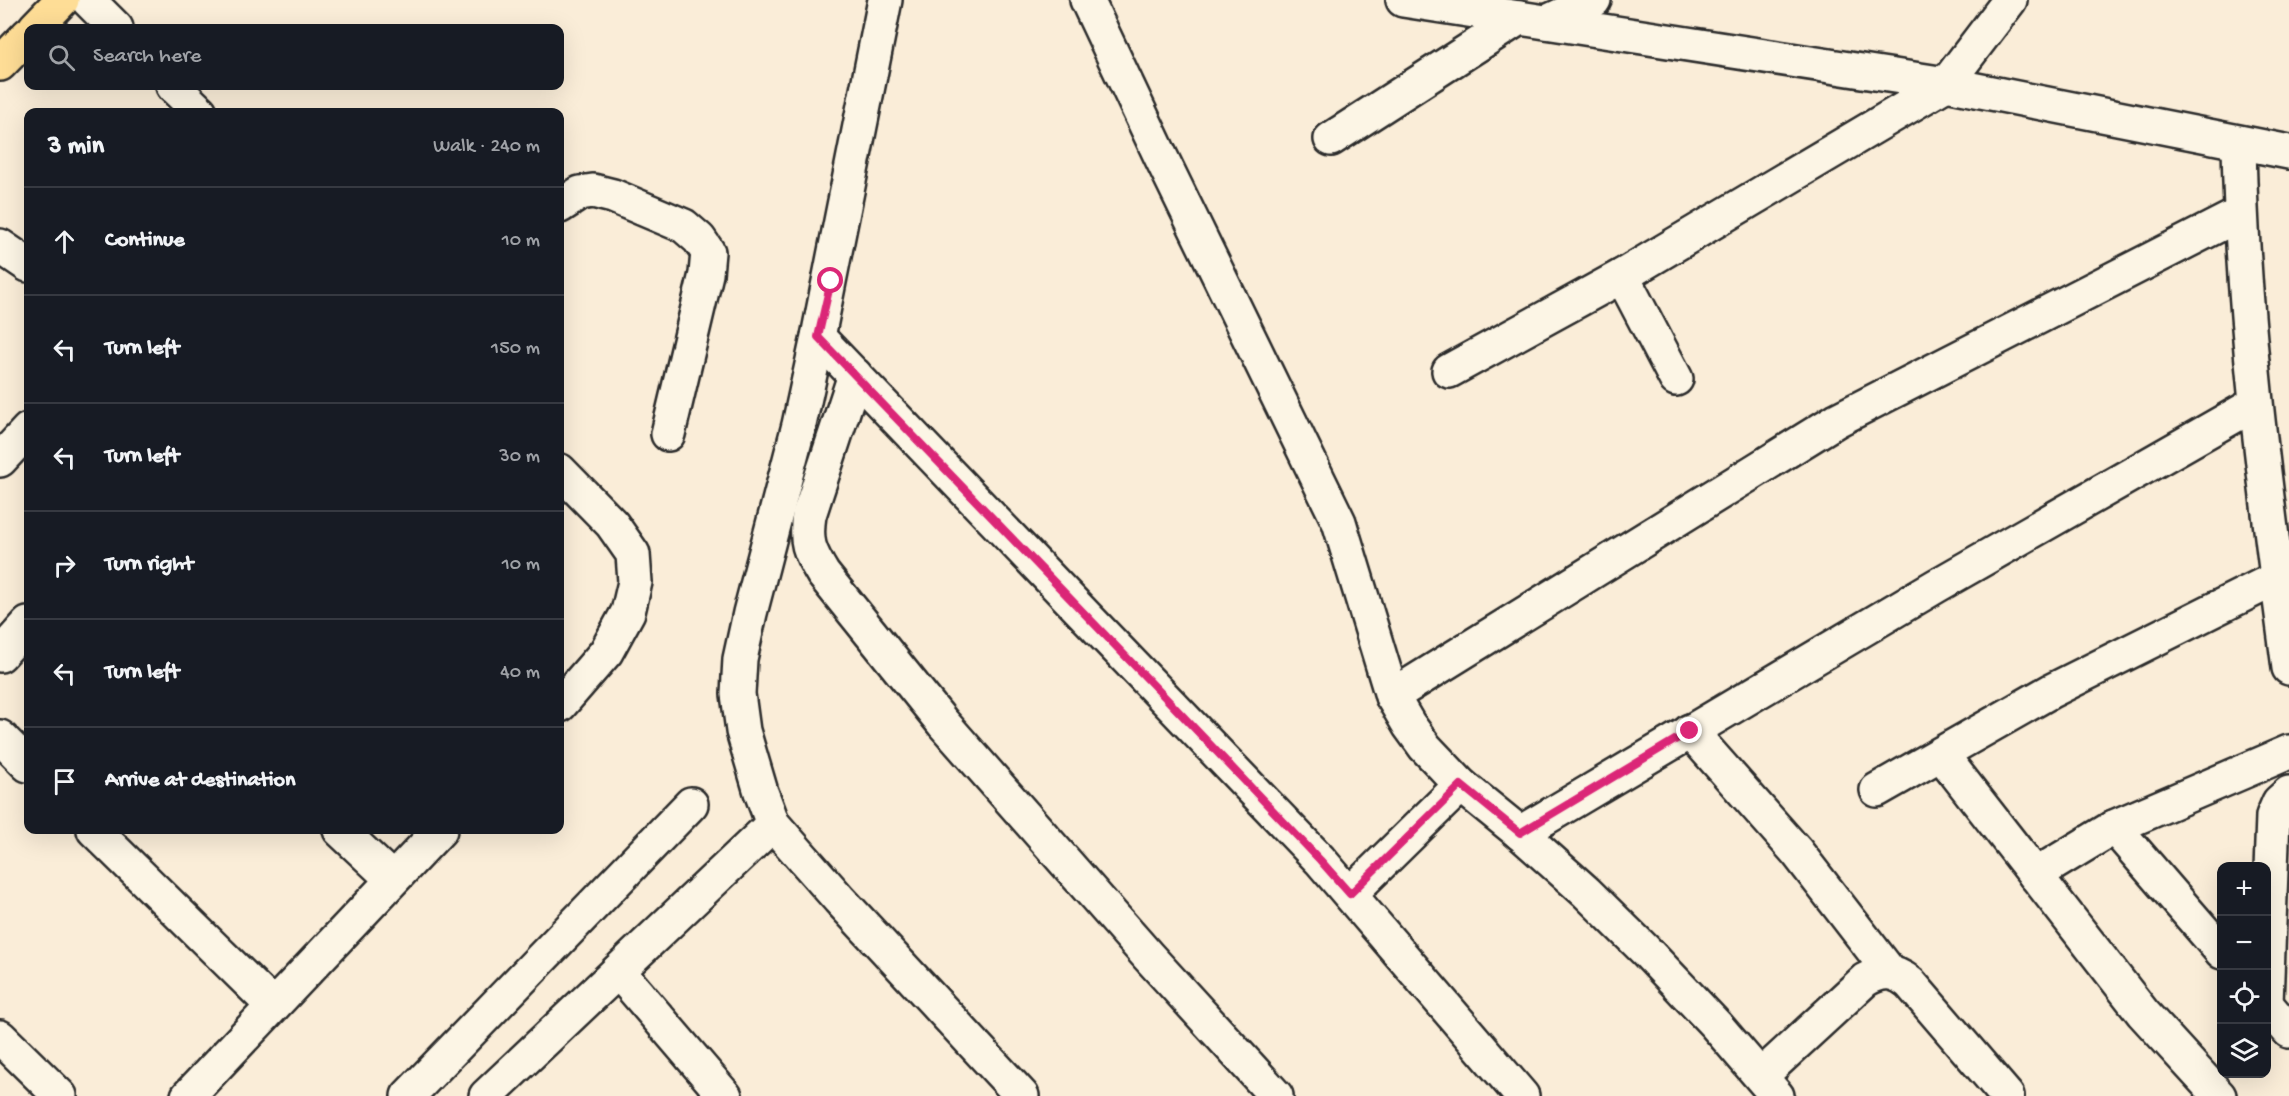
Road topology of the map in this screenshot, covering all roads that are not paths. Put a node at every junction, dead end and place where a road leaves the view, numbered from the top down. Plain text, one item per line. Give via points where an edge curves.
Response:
1 (62, 0) edge
2 (88, 0) edge
3 (885, 0) edge
4 (1087, 0) edge
5 (1594, 0) edge
6 (2010, 0) edge
7 (1418, 1) edge
8 (1533, 20) junction
9 (39, 24) edge
10 (112, 24) edge
11 (24, 39) edge
12 (0, 64) edge
13 (1946, 84) junction
14 (177, 90) edge
15 (196, 108) edge
16 (1331, 139) dead end
17 (2239, 144) junction
18 (2289, 152) edge
19 (564, 203) edge
20 (2240, 214) junction
21 (0, 246) edge
22 (24, 262) edge
23 (1622, 276) junction
24 (818, 337) junction
25 (1449, 371) dead end
26 (855, 375) junction
27 (1676, 379) dead end
28 (2255, 404) junction
29 (24, 434) edge
30 (668, 434) dead end
31 (0, 460) edge
32 (564, 475) edge
33 (2277, 578) junction
34 (24, 628) edge
35 (0, 655) edge
36 (2289, 668) edge
37 (564, 696) edge
38 (1392, 696) junction
39 (1690, 731) junction
40 (0, 737) edge
41 (2289, 752) edge
42 (1941, 754) junction
43 (24, 761) edge
44 (1461, 785) junction
45 (1877, 790) dead end
46 (2289, 793) edge
47 (691, 804) dead end
48 (773, 824) junction
49 (2114, 827) junction
50 (1520, 833) junction
51 (98, 834) edge
52 (344, 834) edge
53 (436, 834) edge
54 (2036, 875) junction
55 (392, 879) junction
56 (1350, 894) junction
57 (2217, 946) edge
58 (2267, 970) edge
59 (618, 971) junction
60 (1889, 971) junction
61 (273, 1006) junction
62 (2271, 1010) edge
63 (2289, 1031) edge
64 (0, 1037) edge
65 (1769, 1086) edge
66 (60, 1096) edge
67 (188, 1096) edge
68 (408, 1096) edge
69 (486, 1096) edge
70 (725, 1096) edge
71 (1022, 1096) edge
72 (1275, 1096) edge
73 (1522, 1096) edge
74 (2007, 1096) edge
75 (2219, 1096) edge

1 - 9 main road
2 - 10 street
3 - 24 street
4 - 38 street via 1339,522
5 - 8 street
6 - 13 street
7 - 8 street
8 - 13 street
8 - 16 street
11 - 12 main road
13 - 17 street
13 - 23 street
14 - 15 street
17 - 18 street
17 - 20 street
19 - 30 street via 580,193 593,191 613,196 684,226 708,252
20 - 28 street
20 - 38 street via 1837,420
21 - 22 street
23 - 25 street
23 - 27 street
24 - 26 street
24 - 48 street via 740,659 738,694 743,731
26 - 56 street
26 - 72 street via 809,515 806,534 812,555 943,723
28 - 33 street
28 - 39 street
29 - 31 street
32 - 37 street via 612,524 633,554 635,582 628,612 606,652
33 - 36 street
33 - 42 street via 2051,691
34 - 35 street
38 - 44 street via 1425,747
39 - 50 street
39 - 60 street via 1797,852
40 - 43 street
41 - 49 street
42 - 45 street
42 - 54 street
44 - 50 street
44 - 56 street
46 - 58 street via 2279,802 2273,816
47 - 68 street
48 - 59 street
48 - 71 street
49 - 54 street
49 - 57 street
50 - 65 street via 1645,950
51 - 61 street
52 - 55 street
53 - 55 street
54 - 75 street via 2143,1013
55 - 61 street
56 - 73 street
59 - 69 street
59 - 70 street
60 - 65 street via 1865,980
60 - 74 street via 1910,983
61 - 67 street
62 - 63 street
64 - 66 street

